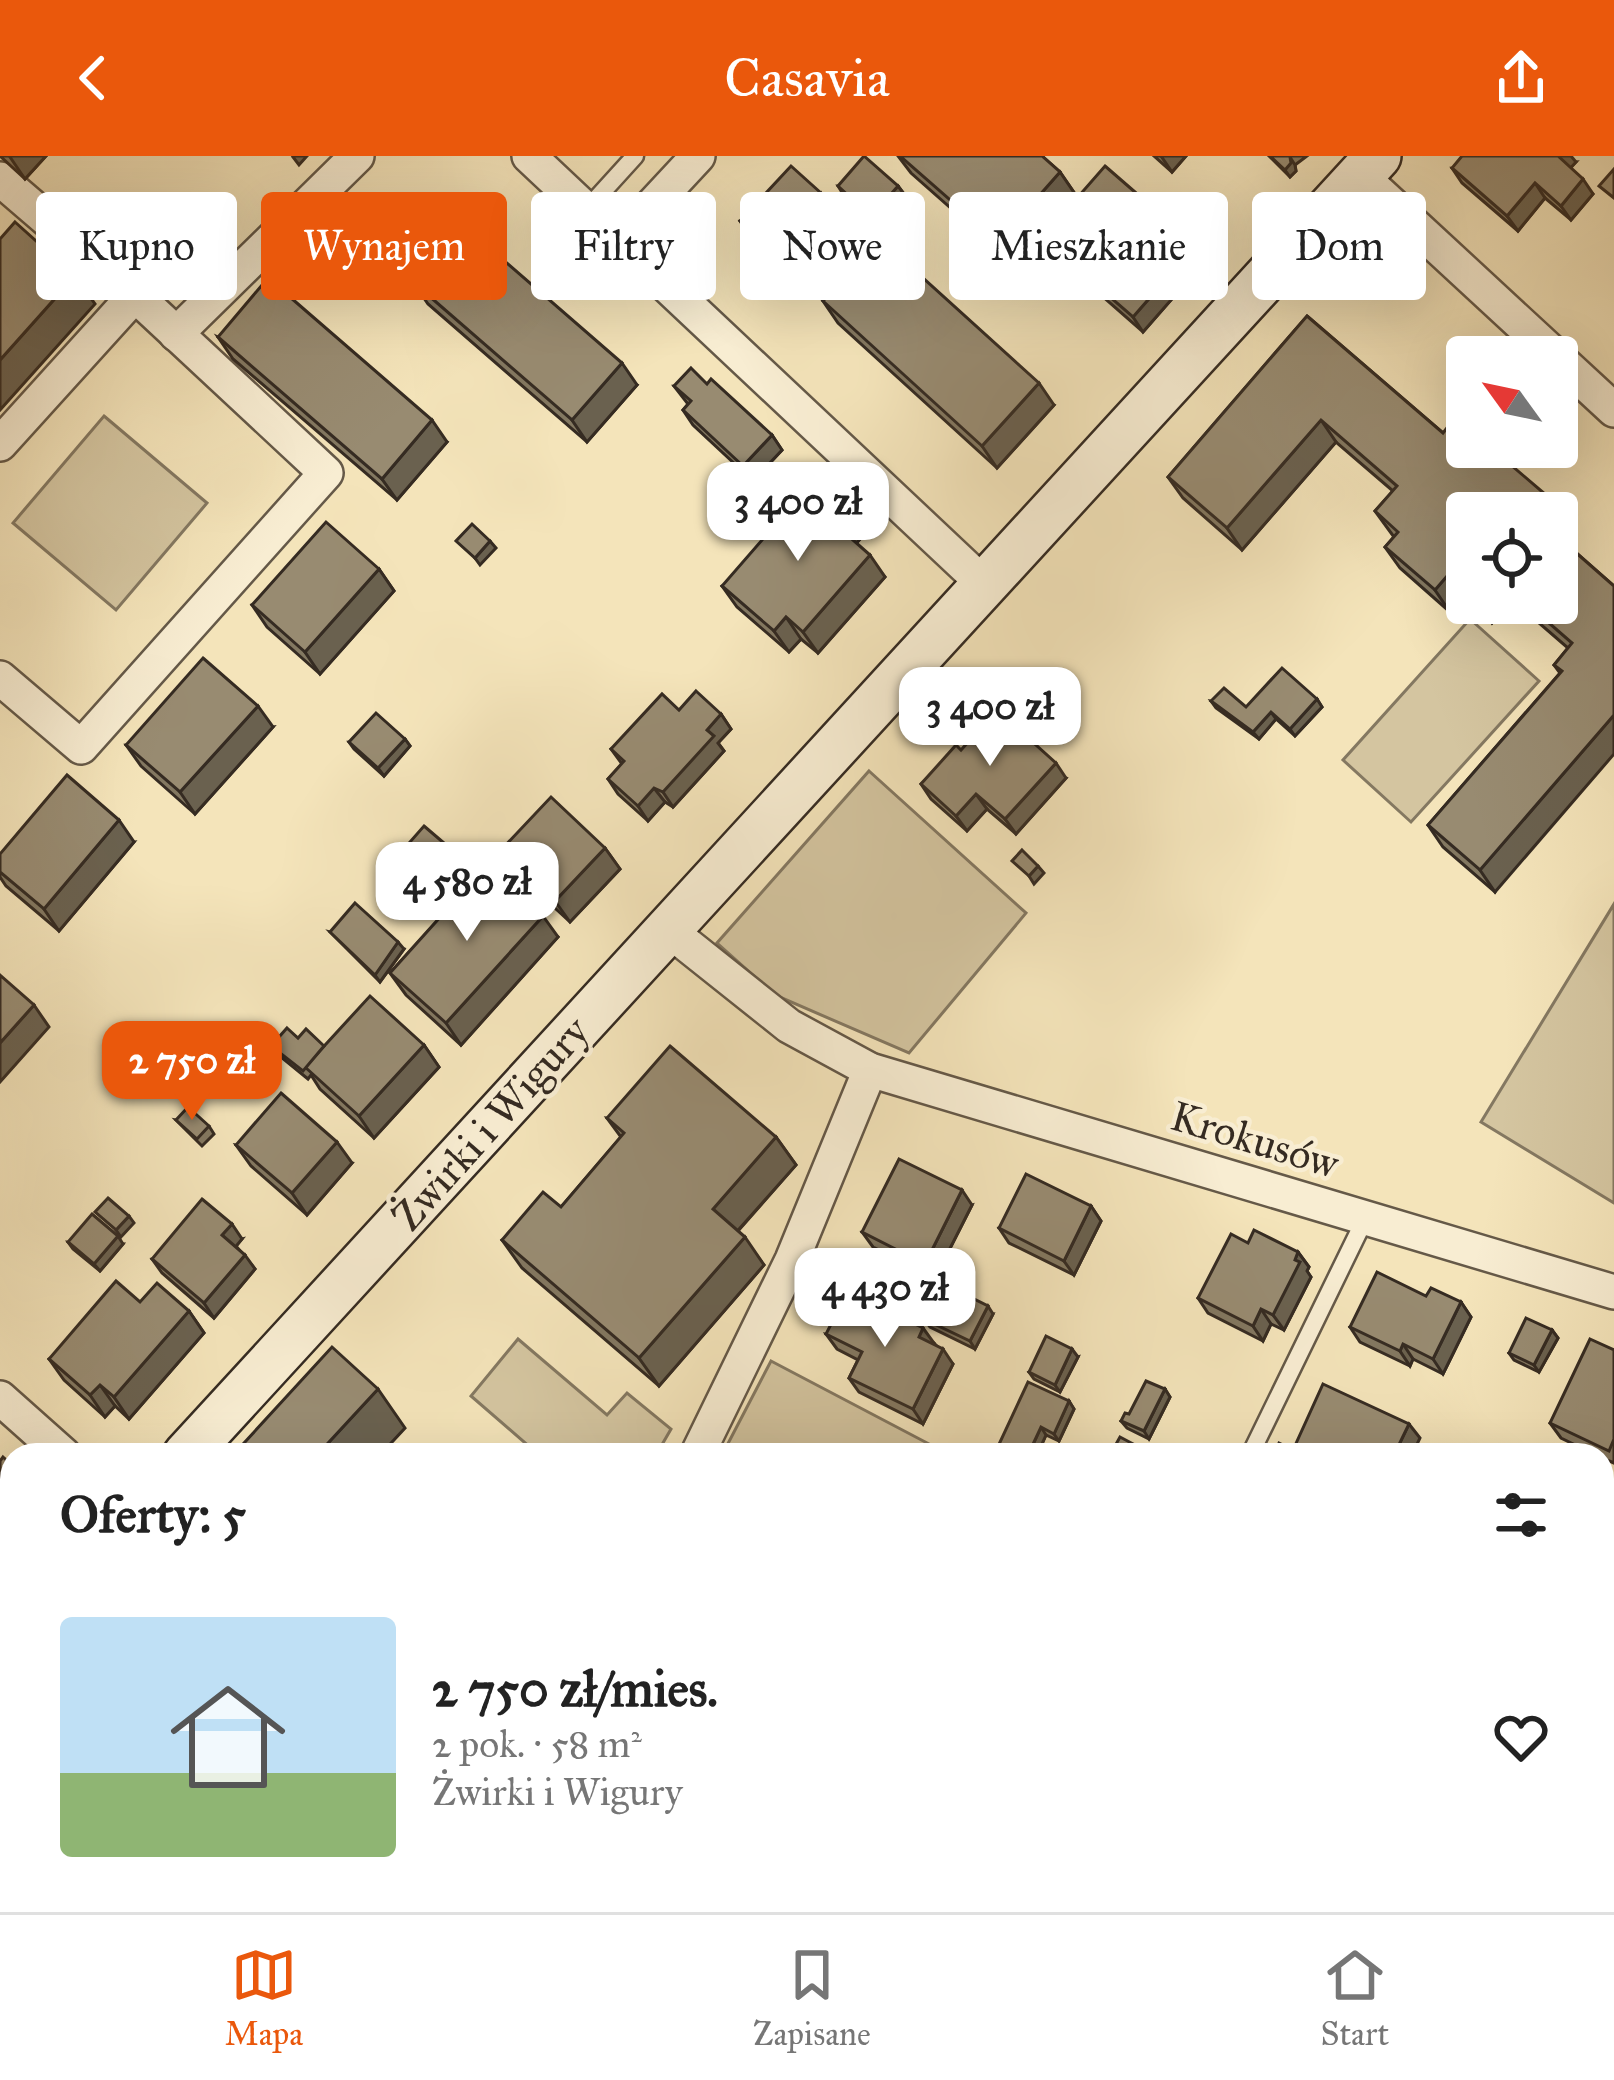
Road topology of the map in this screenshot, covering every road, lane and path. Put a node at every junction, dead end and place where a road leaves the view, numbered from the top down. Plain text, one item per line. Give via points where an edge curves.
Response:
1 (357, 156) edge
2 (529, 156) edge
3 (635, 156) edge
4 (698, 156) edge
5 (1370, 166) edge
6 (0, 179) edge
7 (568, 192) edge
8 (602, 192) edge
9 (665, 192) edge
10 (36, 210) edge
11 (130, 300) edge
12 (140, 300) edge
13 (682, 300) edge
14 (176, 334) junction
15 (1614, 410) edge
16 (0, 444) edge
17 (985, 585) junction
18 (5, 694) edge
19 (667, 928) junction
20 (870, 1070) junction
21 (1366, 1219) junction
22 (1614, 1292) edge
23 (0, 1398) edge
24 (51, 1443) edge
25 (197, 1443) edge
26 (703, 1443) edge
27 (1256, 1443) edge

1 - 14 street
2 - 7 street
3 - 8 lane
4 - 9 street
5 - 15 street
5 - 17 street, Żwirki i Wigury
6 - 10 street
11 - 16 street
12 - 14 street
13 - 17 street
14 - 18 street via 326,473 81,747
17 - 19 street, Żwirki i Wigury
19 - 20 street, Krokusów via 789,1026
19 - 25 street, Żwirki i Wigury
20 - 21 street, Krokusów
20 - 26 street via 792,1260
21 - 22 street, Krokusów
21 - 27 lane
23 - 24 street

